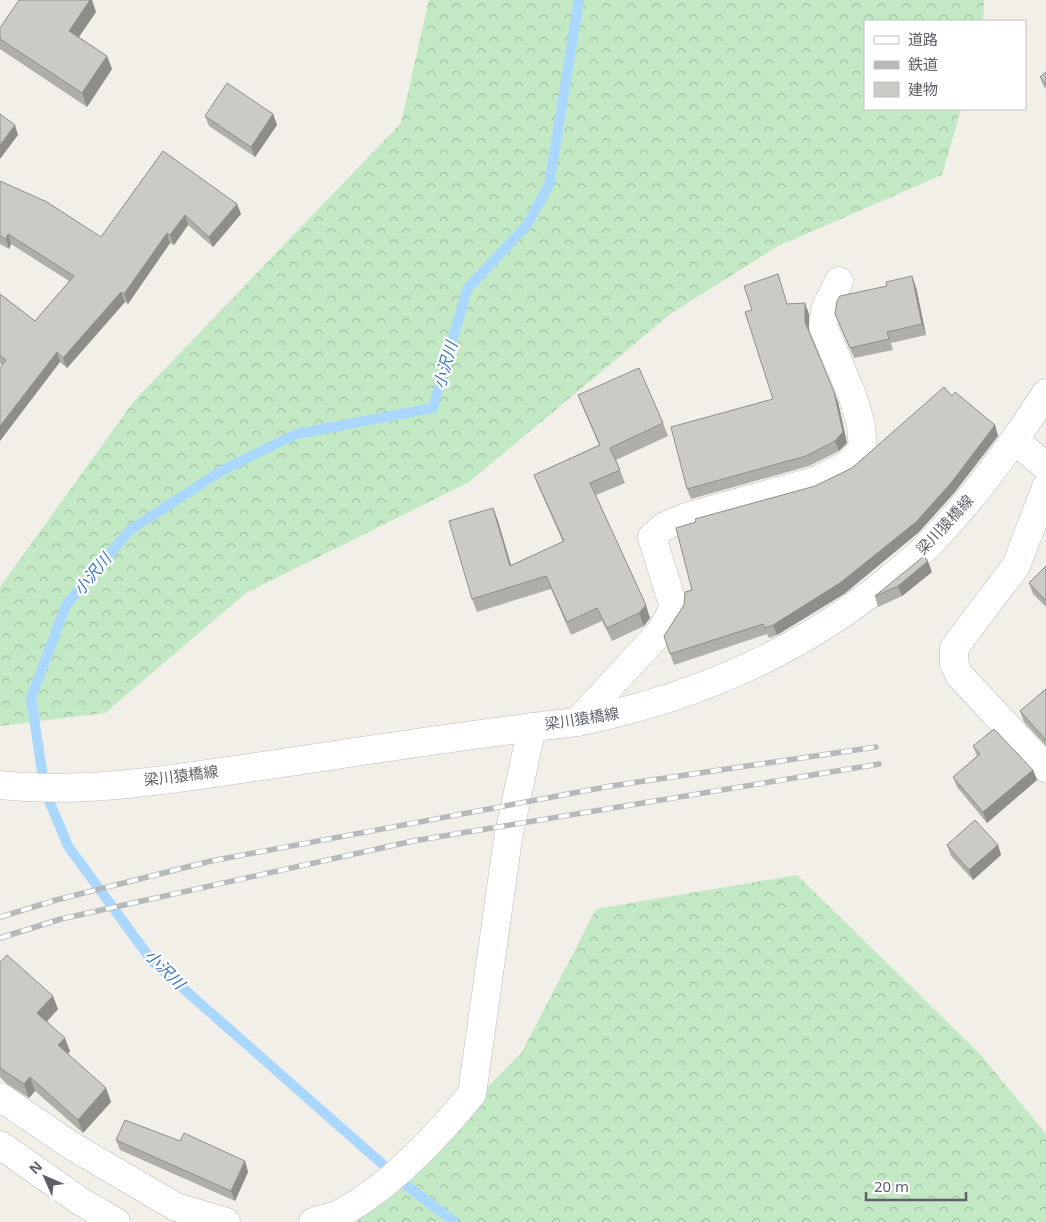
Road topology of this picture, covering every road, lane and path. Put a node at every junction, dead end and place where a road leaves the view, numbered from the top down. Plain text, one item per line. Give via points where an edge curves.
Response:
1 (839, 281) dead end
2 (1046, 393) edge
3 (1016, 441) junction
4 (1046, 467) edge
5 (1046, 487) edge
6 (577, 722) junction
7 (532, 727) junction
8 (1046, 768) edge
9 (0, 785) edge
10 (0, 1097) edge
11 (0, 1145) edge
12 (116, 1222) edge
13 (226, 1222) edge
14 (313, 1222) edge

1 - 6 street via 826,307 823,326 853,397 862,426 863,448 849,464 815,481 686,517 652,537 674,608 660,631
2 - 3 street, 梁川猿橋線
3 - 4 street
3 - 6 street, 梁川猿橋線 via 935,539 856,606 815,633 718,682 627,712
5 - 8 street via 1016,566 954,648 954,664 960,676
6 - 7 street, 梁川猿橋線
7 - 9 street, 梁川猿橋線 via 195,775 93,786 22,788
7 - 14 street via 508,838 472,1094 446,1125 386,1182 339,1214
10 - 13 street via 72,1146 176,1206
11 - 12 street via 80,1202

